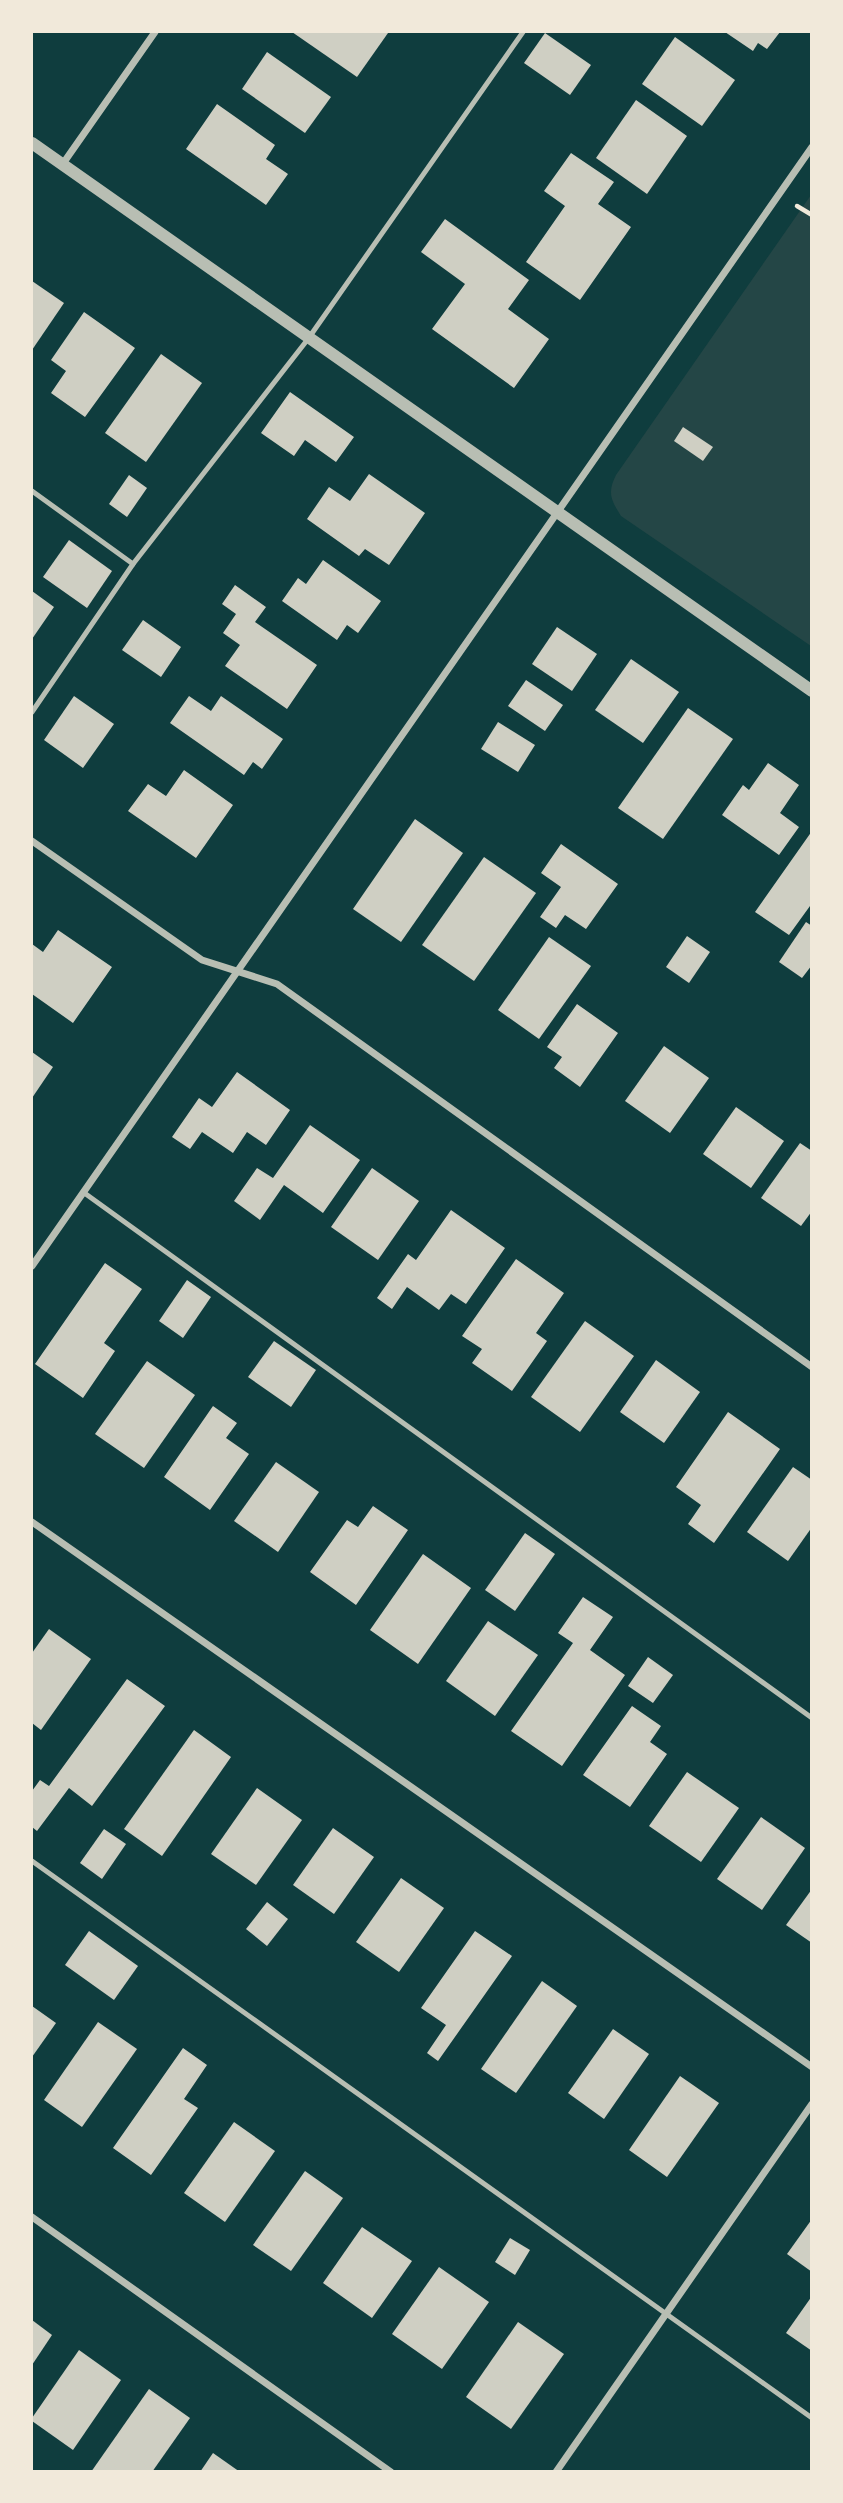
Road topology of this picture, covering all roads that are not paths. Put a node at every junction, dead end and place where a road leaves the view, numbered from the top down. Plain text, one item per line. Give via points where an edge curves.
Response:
1 (155, 32) edge
2 (523, 32) edge
3 (32, 143) edge
4 (811, 147) edge
5 (62, 165) junction
6 (308, 338) junction
7 (32, 491) edge
8 (556, 513) junction
9 (133, 564) junction
10 (811, 691) edge
11 (32, 712) edge
12 (32, 841) edge
13 (236, 971) junction
14 (83, 1192) junction
15 (32, 1266) edge
16 (811, 1367) edge
17 (32, 1522) edge
18 (811, 1718) edge
19 (32, 1861) edge
20 (811, 2067) edge
21 (811, 2104) edge
22 (32, 2217) edge
23 (666, 2313) junction
24 (811, 2418) edge
25 (391, 2472) edge
26 (556, 2472) edge

1 - 5 street
2 - 6 lane
3 - 5 street
4 - 8 street
5 - 6 street
6 - 8 street
6 - 9 lane
7 - 9 lane
8 - 10 street
8 - 13 street
9 - 11 lane
12 - 13 street via 202,960
13 - 14 street
13 - 16 street via 276,984
14 - 15 street
14 - 18 lane
17 - 20 street
19 - 23 lane
21 - 23 street
22 - 25 street
23 - 24 lane
23 - 26 street

